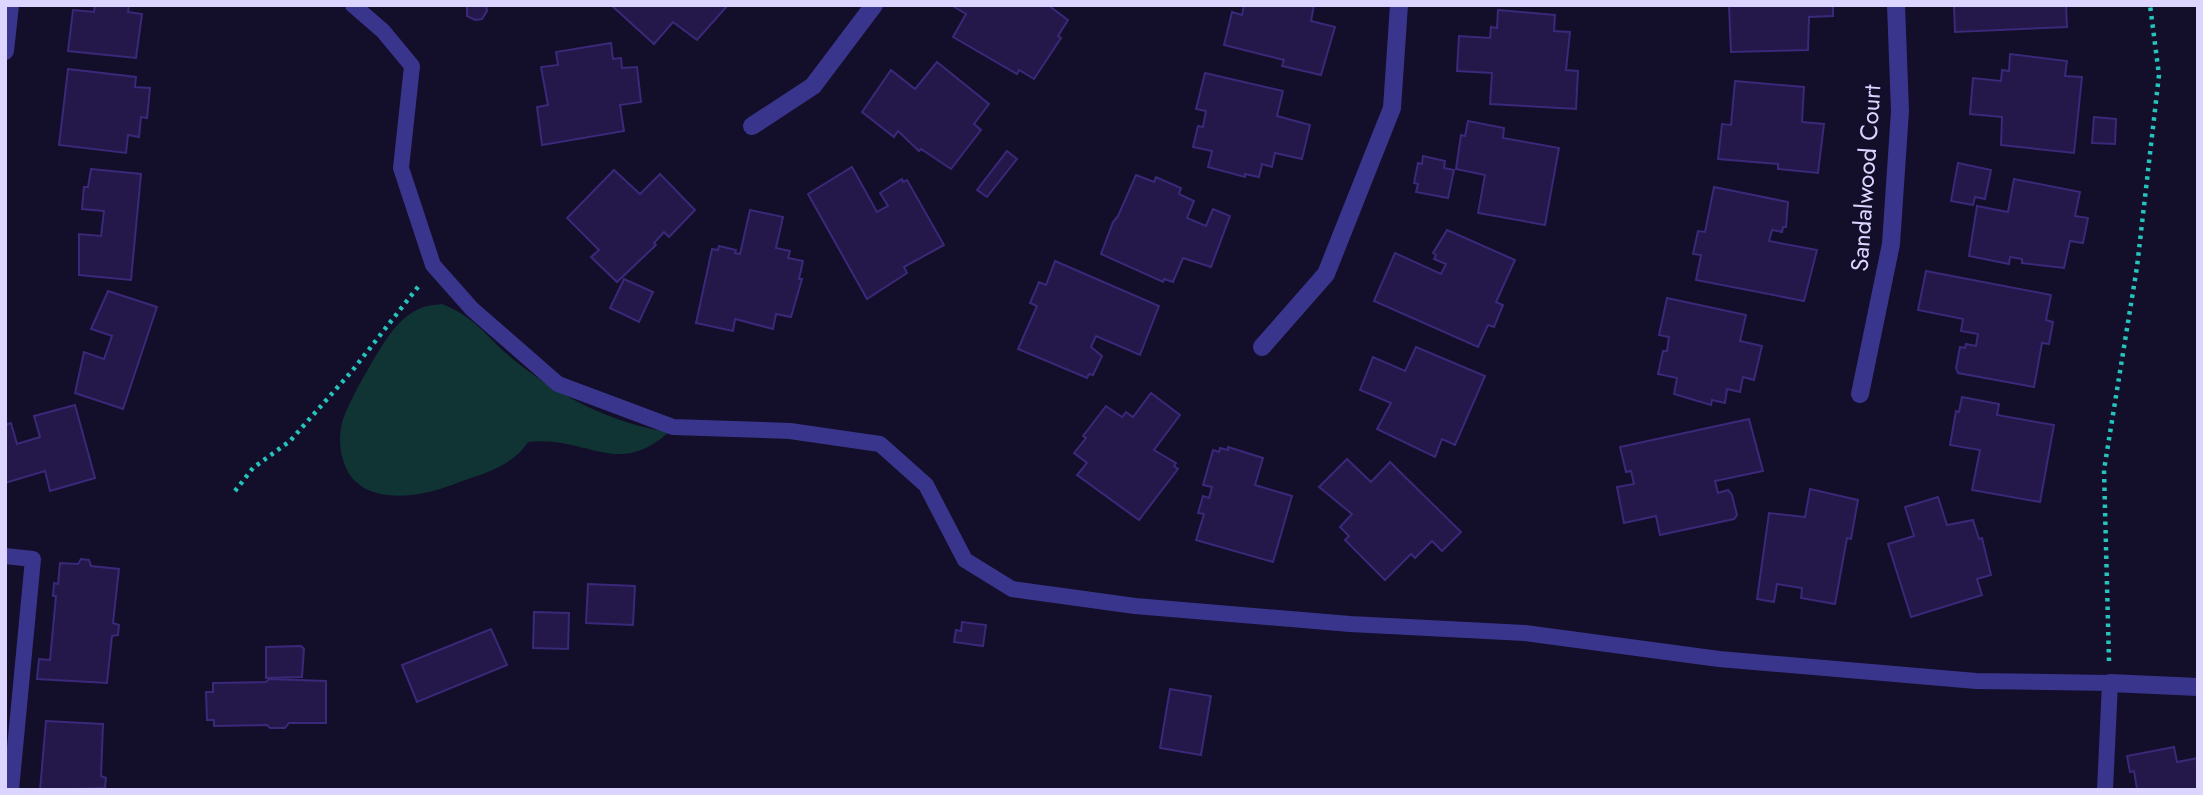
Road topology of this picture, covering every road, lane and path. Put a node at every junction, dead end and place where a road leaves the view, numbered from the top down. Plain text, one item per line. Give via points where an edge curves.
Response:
1 (10, 5) edge
2 (354, 5) edge
3 (874, 5) edge
4 (1399, 5) edge
5 (1896, 5) edge
6 (2151, 5) edge
7 (5, 51) edge
8 (752, 126) dead end
9 (433, 265) junction
10 (1262, 346) dead end
11 (1860, 394) dead end
12 (234, 491) dead end
13 (5, 556) edge
14 (2110, 683) junction
15 (2198, 687) edge
16 (11, 790) edge
17 (2105, 790) edge

1 - 7 street
2 - 9 lane via 383,30 412,66 401,168
3 - 8 street via 813,86
4 - 10 street via 1392,108 1326,274
5 - 11 street, Sandalwood Court via 1900,111 1891,244
6 - 14 path via 2159,75 2137,267 2104,470
9 - 12 path via 406,305 290,441 253,468
9 - 14 lane via 472,309 558,384 673,427 790,431 880,444 926,485 965,560 1012,589 1135,606 1525,633 1733,660 1976,681
13 - 16 lane via 33,559
14 - 15 street
14 - 17 lane

